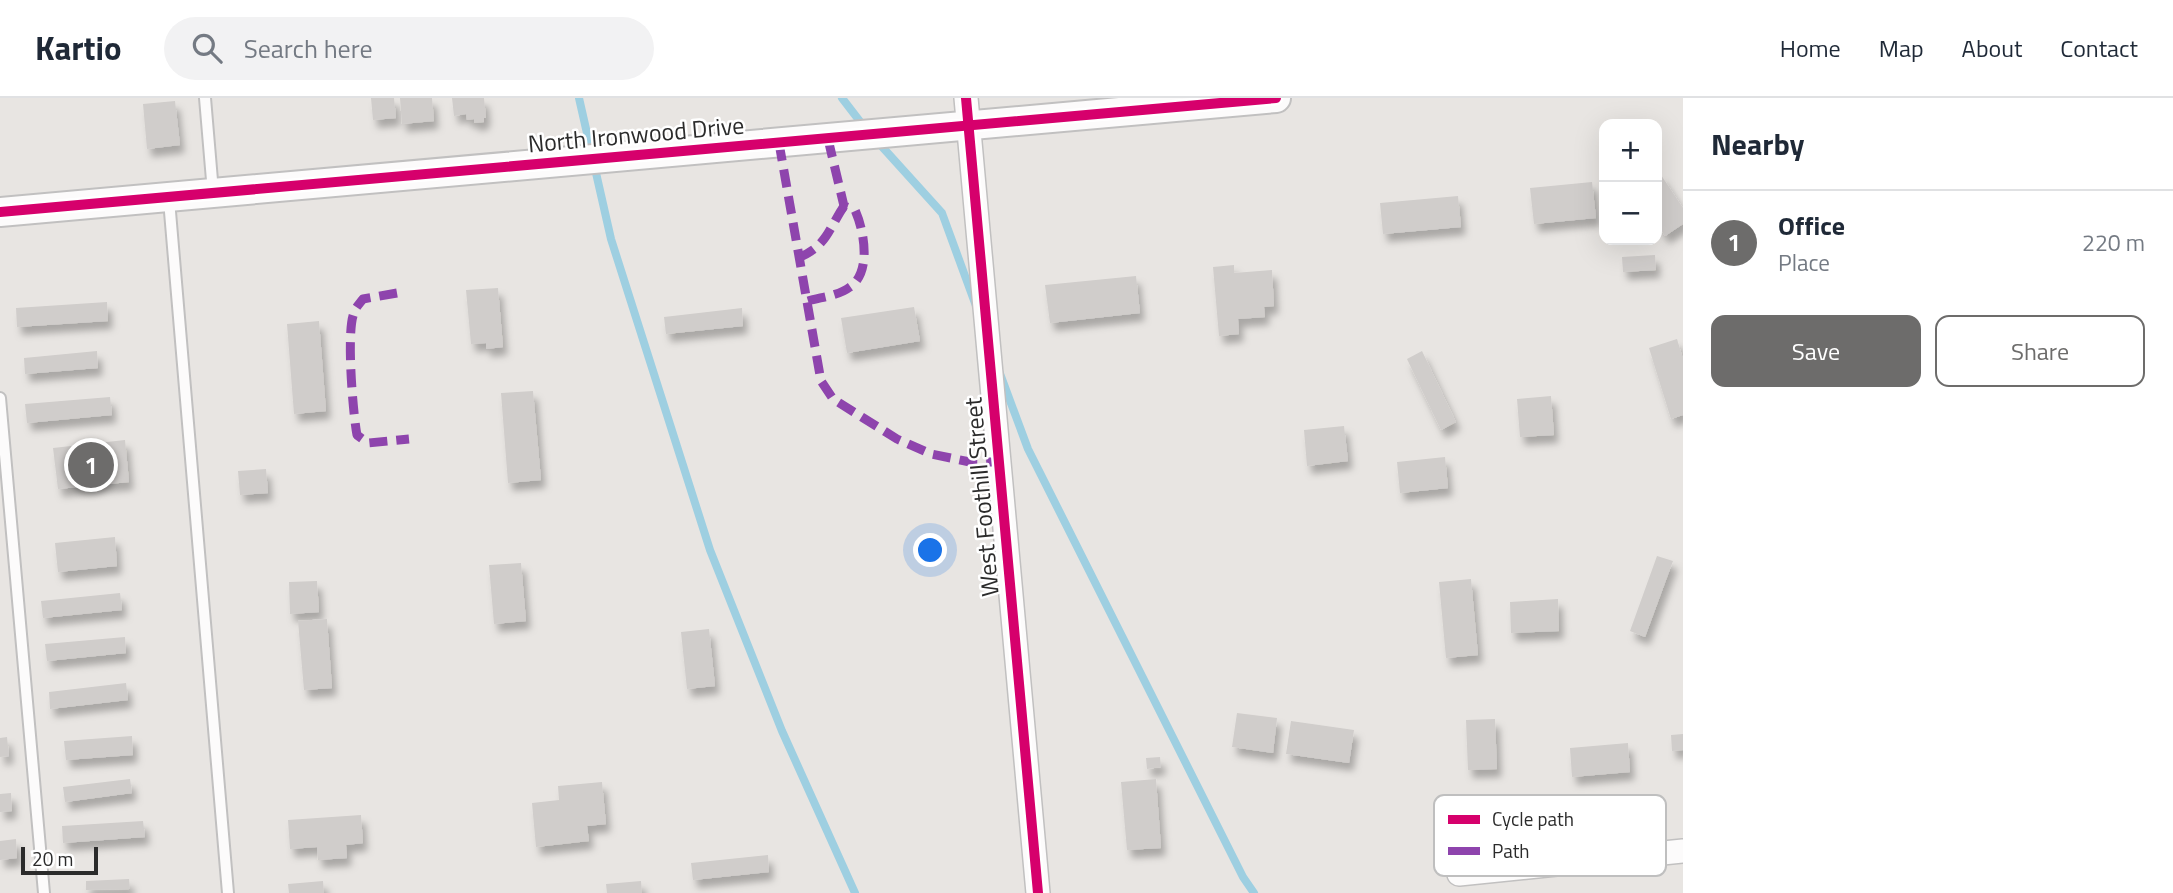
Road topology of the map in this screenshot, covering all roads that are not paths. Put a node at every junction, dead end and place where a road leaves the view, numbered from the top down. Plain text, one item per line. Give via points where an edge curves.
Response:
1 (205, 98) edge
2 (1276, 98) edge
3 (967, 111) edge
4 (213, 192) junction
5 (169, 197) junction
6 (0, 212) edge
7 (0, 398) edge
8 (44, 893) edge
9 (228, 893) edge
10 (1038, 893) edge

1 - 4 lane
2 - 3 street, North Ironwood Drive
3 - 4 street, North Ironwood Drive
3 - 10 street, West Foothill Street
4 - 5 street, North Ironwood Drive
5 - 6 street, North Ironwood Drive
5 - 9 lane
7 - 8 lane

